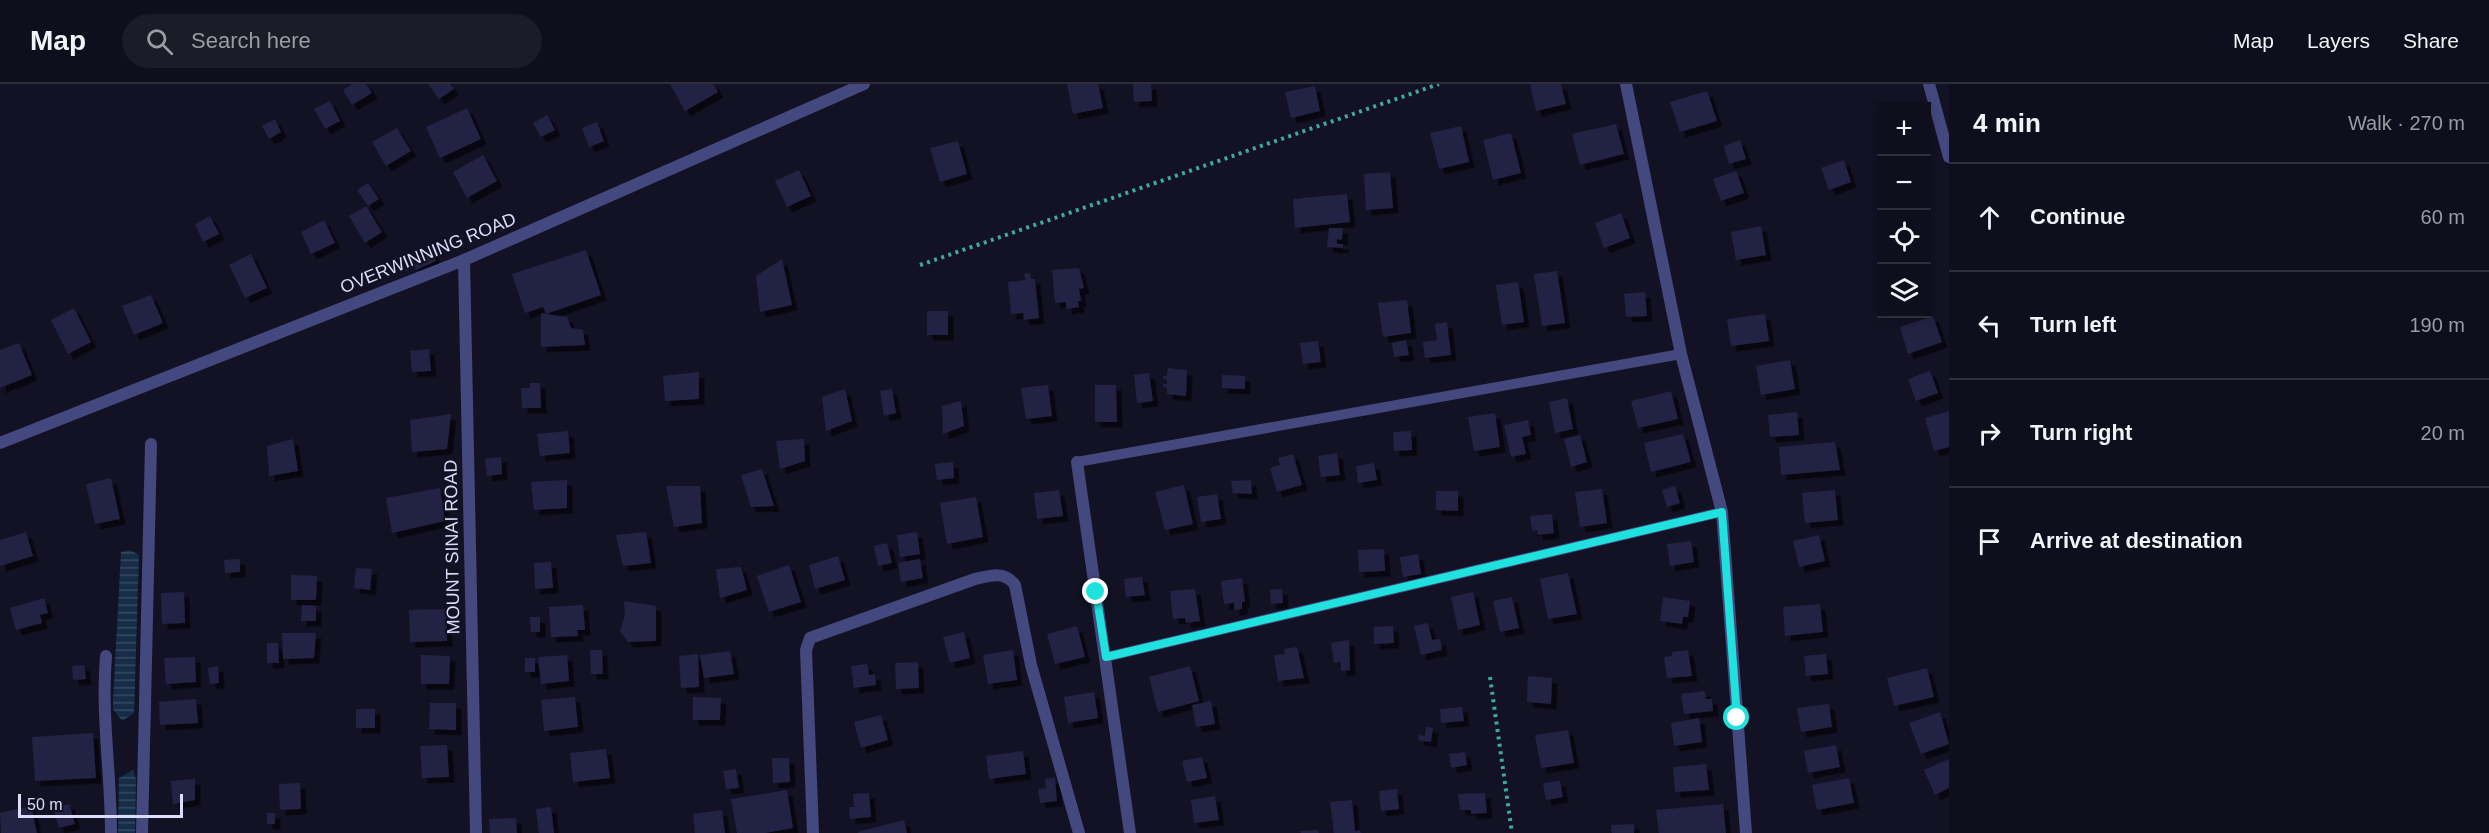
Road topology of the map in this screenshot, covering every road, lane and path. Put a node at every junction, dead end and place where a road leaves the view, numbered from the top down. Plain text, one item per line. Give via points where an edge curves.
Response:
1 (864, 84) edge
2 (1439, 84) edge
3 (1626, 84) edge
4 (1929, 84) edge
5 (1949, 157) edge
6 (464, 260) junction
7 (920, 265) dead end
8 (1681, 354) junction
9 (0, 443) edge
10 (151, 444) dead end
11 (1077, 462) joint
12 (1722, 512) junction
13 (106, 656) dead end
14 (1106, 657) junction
15 (1490, 677) dead end
16 (111, 833) edge
17 (142, 833) edge
18 (476, 833) edge
19 (813, 833) edge
20 (1079, 833) edge
21 (1130, 833) edge
22 (1512, 833) edge
23 (1746, 833) edge

1 - 6 street, OVERWINNING ROAD
2 - 7 path
3 - 8 street
4 - 5 street
6 - 9 street, OVERWINNING ROAD
6 - 18 street, MOUNT SINAI ROAD
8 - 11 lane
8 - 12 street
10 - 17 street
11 - 14 street
12 - 14 lane
12 - 23 street
13 - 16 street via 103,691
14 - 21 street
15 - 22 path
19 - 20 street via 806,650 810,638 975,579 1000,574 1010,577 1015,585 1031,665

